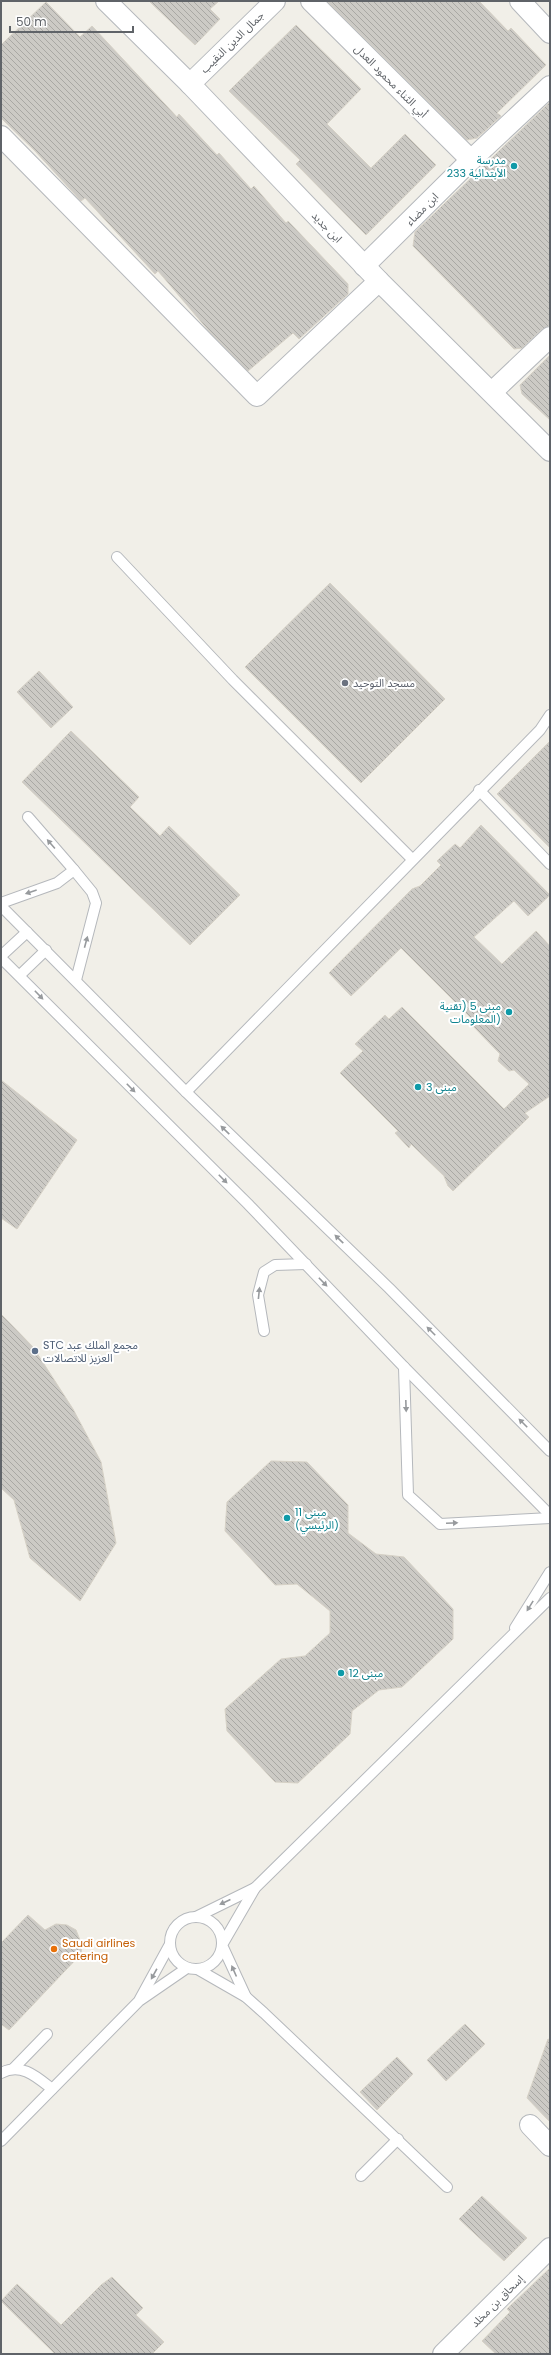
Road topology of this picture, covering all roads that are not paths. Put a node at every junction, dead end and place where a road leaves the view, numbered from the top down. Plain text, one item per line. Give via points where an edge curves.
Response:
1 (106, 1) edge
2 (275, 1) edge
3 (311, 1) edge
4 (520, 1) edge
5 (550, 33) edge
6 (190, 84) junction
7 (550, 86) edge
8 (1, 136) edge
9 (471, 160) junction
10 (364, 266) junction
11 (380, 281) junction
12 (550, 337) edge
13 (492, 392) junction
14 (550, 451) edge
15 (117, 557) dead end
16 (550, 715) edge
17 (479, 790) junction
18 (28, 817) dead end
19 (412, 859) junction
20 (550, 864) edge
21 (74, 870) junction
22 (1, 903) edge
23 (1, 906) edge
24 (27, 932) junction
25 (46, 950) junction
26 (1, 957) edge
27 (20, 975) junction
28 (76, 980) junction
29 (186, 1092) junction
30 (306, 1264) junction
31 (264, 1331) dead end
32 (404, 1367) junction
33 (550, 1451) edge
34 (550, 1514) edge
35 (550, 1572) edge
36 (550, 1598) edge
37 (506, 1642) junction
38 (255, 1888) junction
39 (196, 1917) junction
40 (222, 1945) junction
41 (169, 1946) junction
42 (187, 1968) junction
43 (199, 1970) junction
44 (246, 1997) junction
45 (139, 2001) junction
46 (47, 2034) dead end
47 (13, 2069) junction
48 (1, 2073) edge
49 (52, 2089) junction
50 (530, 2125) dead end
51 (398, 2139) junction
52 (1, 2140) edge
53 (550, 2146) edge
54 (361, 2176) dead end
55 (447, 2187) dead end
56 (550, 2248) edge
57 (443, 2354) edge

1 - 6 street, ابن جديد
2 - 6 street, جمال الدين النقيب
3 - 9 street, أبي الثناء محمود العدل
4 - 5 street
6 - 10 street, ابن جديد
7 - 9 street, ابن مضاء
8 - 11 street via 257,396
9 - 10 street, ابن مضاء
10 - 11 street, ابن جديد
11 - 13 street, ابن جديد
12 - 13 street
13 - 14 street, ابن جديد
15 - 19 lane via 233,680
16 - 17 lane via 540,730
17 - 19 lane via 475,797
17 - 20 lane
21 -> 18 lane
19 - 29 lane
21 -> 22 lane via 57,883
28 -> 21 lane via 96,903 92,892
23 - 24 lane
24 - 25 lane
24 - 26 lane
25 - 27 lane
25 - 28 lane
26 - 27 lane
27 -> 30 lane
28 - 29 lane
33 -> 29 lane via 389,1288
31 -> 30 lane via 258,1295 264,1272 275,1265
30 -> 32 lane
32 - 34 lane
32 -> 34 lane via 408,1495 440,1524
35 -> 37 lane
36 - 37 lane
37 - 38 lane
38 -> 39 lane
38 - 40 lane
39 - 40 lane via 204,1918 218,1928
39 - 41 lane via 179,1923 170,1938
40 - 43 lane via 218,1959
44 -> 40 lane
41 - 42 lane via 175,1960
41 -> 45 lane
42 - 43 lane
42 - 45 lane
43 - 44 lane
44 - 51 lane
45 - 49 lane
46 - 47 lane
47 - 48 lane
47 - 49 lane via 27,2070
49 - 52 lane
50 - 53 street
51 - 54 lane
51 - 55 lane
56 - 57 street, إسحاق بن مخلد

